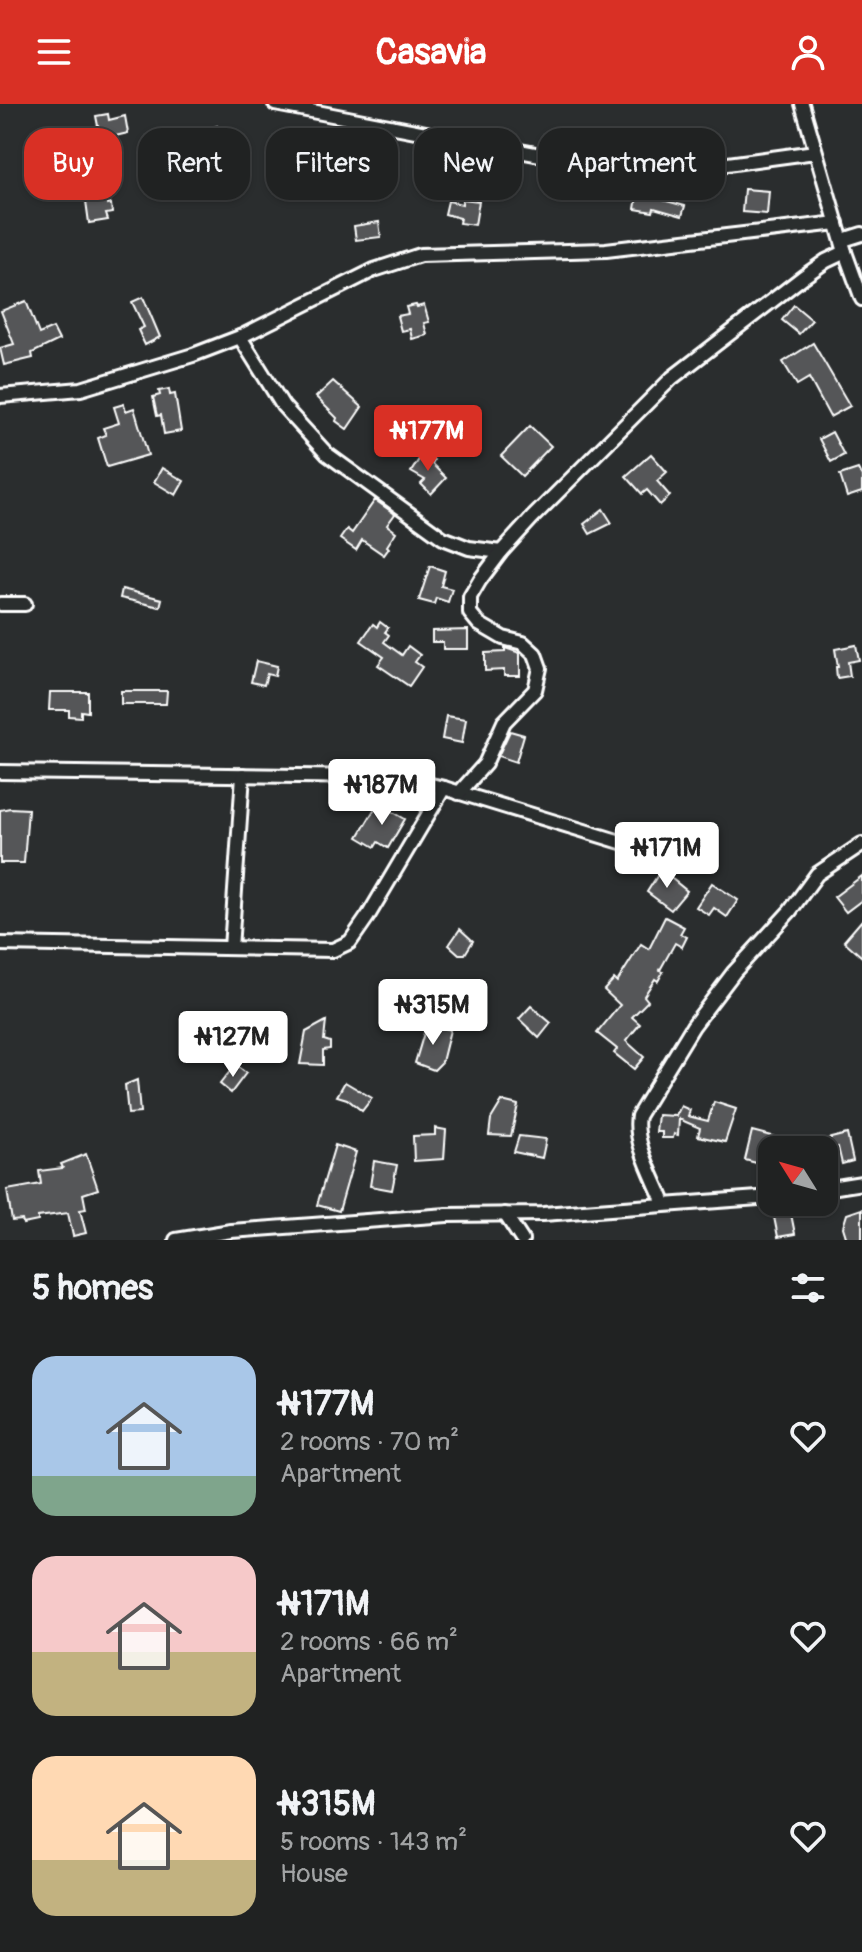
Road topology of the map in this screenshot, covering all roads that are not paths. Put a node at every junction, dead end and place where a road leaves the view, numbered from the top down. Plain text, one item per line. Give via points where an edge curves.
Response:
1 (275, 104) edge
2 (802, 104) edge
3 (815, 152) junction
4 (837, 223) junction
5 (862, 234) edge
6 (844, 246) junction
7 (862, 299) edge
8 (240, 337) junction
9 (0, 396) edge
10 (501, 552) junction
11 (0, 604) edge
12 (25, 604) dead end
13 (0, 772) edge
14 (243, 775) junction
15 (444, 788) junction
16 (459, 793) junction
17 (862, 844) edge
18 (660, 854) dead end
19 (0, 944) edge
20 (231, 948) junction
21 (862, 1183) edge
22 (838, 1187) edge
23 (758, 1198) edge
24 (664, 1203) junction
25 (505, 1214) junction
26 (176, 1240) edge
27 (522, 1240) edge

1 - 3 street via 614,166 691,169
2 - 3 street
3 - 4 street
4 - 6 street
4 - 8 street via 606,250 420,255 374,270
5 - 6 street
6 - 7 street
6 - 10 street via 672,378
8 - 9 street via 81,389
8 - 10 street via 283,406 327,454 443,538
10 - 16 street via 470,597 470,613 503,638 523,643 540,668 535,690 504,722 485,764
11 - 12 street
13 - 14 street
14 - 15 street via 369,777
14 - 20 street
15 - 16 street
15 - 20 street via 350,942 333,950
16 - 18 street
17 - 24 street via 817,874 734,972 675,1052 638,1116 642,1145
19 - 20 street
21 - 22 street
23 - 24 street
24 - 25 street
25 - 26 street via 231,1231
25 - 27 street

